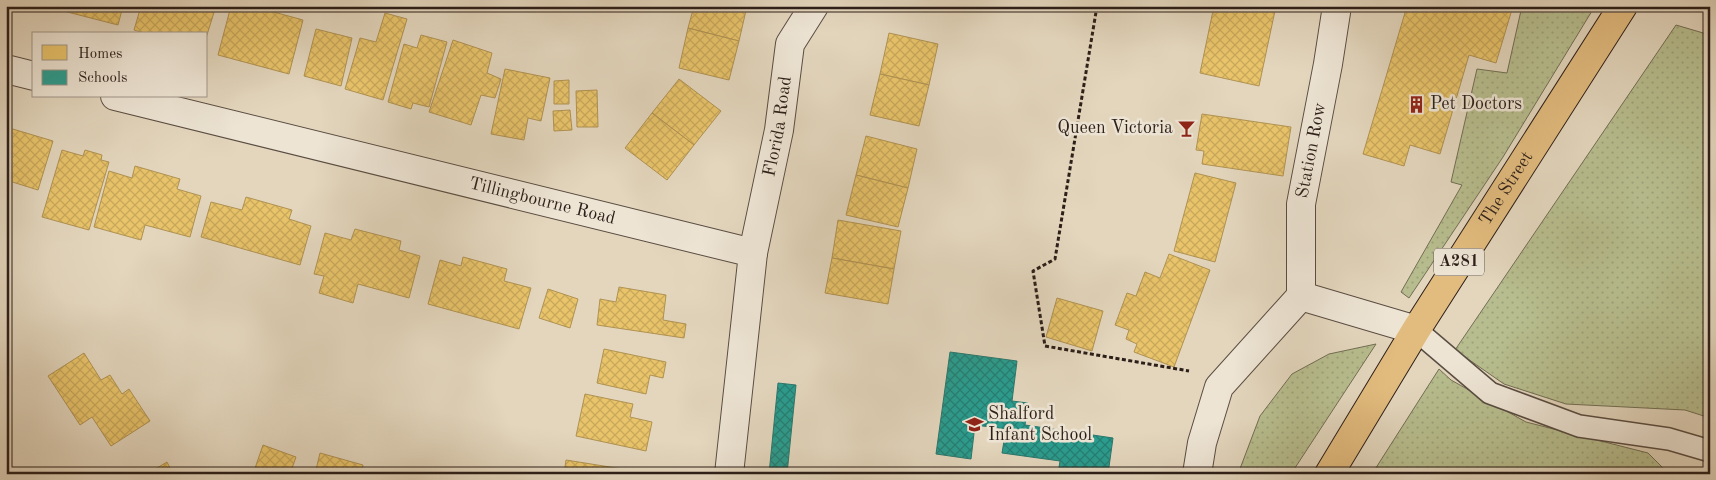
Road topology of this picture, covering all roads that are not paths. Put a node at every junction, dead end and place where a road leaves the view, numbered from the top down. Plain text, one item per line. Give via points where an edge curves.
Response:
1 (814, 6) edge
2 (1337, 6) edge
3 (1623, 6) edge
4 (6, 69) edge
5 (32, 76) edge
6 (123, 98) edge
7 (753, 254) junction
8 (1301, 296) junction
9 (1416, 330) junction
10 (1710, 450) edge
11 (729, 474) edge
12 (1197, 474) edge
13 (1329, 474) edge

1 - 7 street, Florida Road via 790,44 779,130
2 - 8 street, Station Row via 1301,204
3 - 9 main road, The Street / A281
4 - 5 street
6 - 7 street, Tillingbourne Road
7 - 11 street
8 - 9 street
8 - 12 street via 1219,387 1202,444
9 - 10 lane via 1490,392 1579,426 1669,439
9 - 13 main road, The Street / A281

